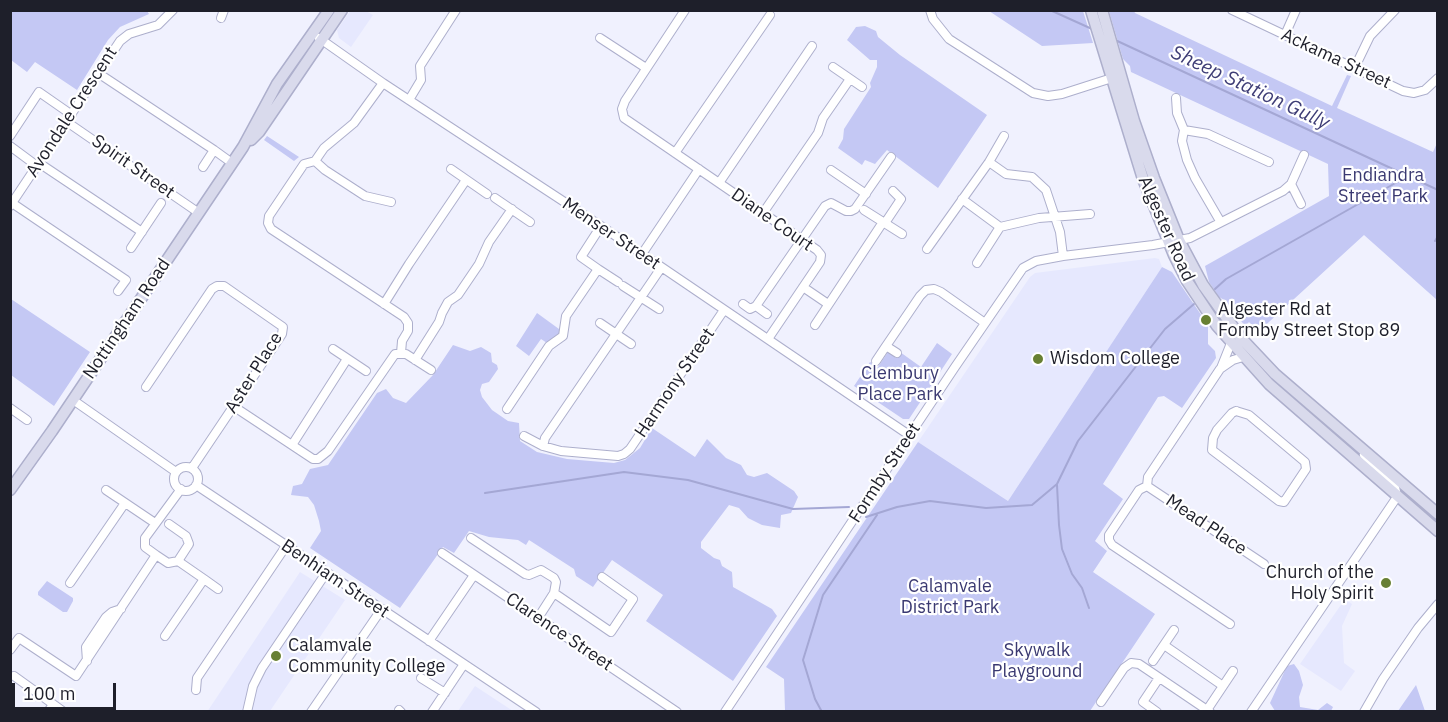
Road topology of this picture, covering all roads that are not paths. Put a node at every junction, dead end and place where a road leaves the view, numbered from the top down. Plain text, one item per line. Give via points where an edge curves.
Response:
1 (173, 10) edge
2 (329, 10) edge
3 (342, 10) edge
4 (456, 10) edge
5 (685, 10) edge
6 (930, 10) edge
7 (1232, 10) edge
8 (1296, 10) edge
9 (1395, 10) edge
10 (1098, 14) edge
11 (770, 15) dead end
12 (1285, 35) junction
13 (318, 37) junction
14 (600, 38) dead end
15 (812, 46) dead end
16 (833, 67) dead end
17 (1355, 67) junction
18 (646, 68) junction
19 (98, 73) junction
20 (1115, 77) junction
21 (1437, 78) edge
22 (850, 79) junction
23 (383, 83) junction
24 (862, 87) dead end
25 (1176, 98) dead end
26 (409, 100) junction
27 (69, 118) junction
28 (1184, 130) junction
29 (10, 136) edge
30 (1004, 136) dead end
31 (10, 146) edge
32 (214, 150) junction
33 (675, 153) junction
34 (1304, 155) dead end
35 (891, 157) dead end
36 (315, 161) junction
37 (989, 162) junction
38 (1269, 162) dead end
39 (232, 163) junction
40 (38, 164) junction
41 (203, 167) dead end
42 (451, 169) dead end
43 (699, 170) junction
44 (831, 170) dead end
45 (466, 180) junction
46 (719, 183) junction
47 (1291, 184) junction
48 (893, 191) dead end
49 (487, 194) dead end
50 (866, 194) junction
51 (495, 198) dead end
52 (962, 199) junction
53 (391, 202) dead end
54 (161, 203) dead end
55 (11, 204) edge
56 (1301, 204) dead end
57 (512, 209) junction
58 (864, 210) dead end
59 (199, 213) junction
60 (764, 213) junction
61 (1090, 214) dead end
62 (1056, 218) junction
63 (1220, 221) junction
64 (530, 222) dead end
65 (884, 223) junction
66 (602, 226) junction
67 (1000, 227) junction
68 (142, 232) junction
69 (902, 234) dead end
70 (802, 239) junction
71 (1173, 241) junction
72 (131, 248) dead end
73 (927, 249) dead end
74 (642, 254) junction
75 (1063, 255) junction
76 (977, 263) dead end
77 (661, 268) junction
78 (598, 269) junction
79 (803, 287) junction
80 (118, 291) dead end
81 (641, 298) junction
82 (384, 304) junction
83 (743, 304) dead end
84 (828, 304) junction
85 (756, 306) junction
86 (658, 309) dead end
87 (724, 310) junction
88 (767, 314) dead end
89 (600, 323) dead end
90 (985, 323) junction
91 (814, 325) dead end
92 (617, 334) junction
93 (768, 339) junction
94 (1231, 343) junction
95 (631, 344) dead end
96 (886, 346) junction
97 (333, 349) dead end
98 (400, 353) junction
99 (897, 353) dead end
100 (1243, 357) junction
101 (347, 359) junction
102 (415, 360) junction
103 (876, 361) dead end
104 (1220, 369) junction
105 (431, 370) dead end
106 (366, 371) dead end
107 (146, 387) dead end
108 (73, 400) junction
109 (233, 406) junction
110 (10, 408) edge
111 (507, 409) dead end
112 (27, 420) dead end
113 (524, 435) dead end
114 (909, 435) junction
115 (1348, 437) junction
116 (1213, 438) joint
117 (292, 445) junction
118 (543, 446) junction
119 (192, 468) junction
120 (176, 472) junction
121 (196, 485) junction
122 (1147, 486) junction
123 (181, 489) junction
124 (10, 490) edge
125 (106, 490) dead end
126 (1397, 497) junction
127 (1421, 500) junction
128 (125, 503) junction
129 (1437, 514) edge
130 (155, 523) junction
131 (169, 524) dead end
132 (1437, 531) edge
133 (471, 538) dead end
134 (286, 546) junction
135 (442, 553) dead end
136 (156, 555) junction
137 (178, 561) junction
138 (1264, 564) dead end
139 (326, 573) junction
140 (474, 575) junction
141 (602, 577) dead end
142 (204, 579) junction
143 (70, 583) dead end
144 (218, 589) dead end
145 (554, 593) junction
146 (1437, 604) edge
147 (381, 610) junction
148 (538, 618) junction
149 (1230, 624) dead end
150 (1174, 630) dead end
151 (165, 636) dead end
152 (429, 641) junction
153 (1164, 645) junction
154 (10, 650) edge
155 (1153, 661) dead end
156 (464, 664) junction
157 (1233, 671) dead end
158 (12, 677) edge
159 (421, 678) dead end
160 (1159, 678) junction
161 (1223, 686) junction
162 (196, 690) dead end
163 (445, 693) junction
164 (1101, 702) dead end
165 (53, 704) junction
166 (48, 711) edge
167 (64, 711) edge
168 (247, 711) edge
169 (312, 711) edge
170 (432, 711) edge
171 (536, 711) edge
172 (677, 711) edge
173 (725, 711) edge
174 (1157, 711) edge
175 (1209, 711) edge
176 (1251, 711) edge
177 (1364, 711) edge

1 - 19 street, Avondale Crescent via 158,26 129,34 120,41
2 - 13 main road, Nottingham Road
3 - 13 main road, Nottingham Road
4 - 26 street via 420,66 421,80
5 - 18 street
6 - 20 street via 933,20 950,39 1033,93 1062,94
7 - 12 street, Ackama Street
8 - 12 street
9 - 17 street via 1370,36
10 - 20 main road, Algester Road
11 - 33 street
12 - 17 street, Ackama Street
13 - 23 street, Menser Street
13 - 39 main road, Nottingham Road via 259,132
14 - 18 street
15 - 46 street
16 - 22 street
17 - 21 street, Ackama Street via 1414,93 1425,90
18 - 33 street, Diane Court via 625,101 624,118
19 - 27 street, Avondale Crescent
19 - 32 street
20 - 71 main road, Algester Road via 1143,179
22 - 24 street
22 - 60 street
23 - 26 street, Menser Street
23 - 36 street via 354,123 324,147
25 - 28 street
26 - 66 street, Menser Street
27 - 29 street, Spirit Street via 39,92
27 - 40 street, Avondale Crescent
27 - 59 street, Spirit Street
28 - 38 street via 1208,134
28 - 63 street via 1182,141 1187,160
30 - 37 street
31 - 40 street
32 - 39 street
32 - 41 street
33 - 43 street, Diane Court
34 - 47 street
35 - 50 street
36 - 53 street via 365,195
36 - 82 street via 304,165 268,223 271,229
37 - 52 street
37 - 62 street via 1006,174 1032,177 1046,190
39 - 59 main road, Nottingham Road
40 - 55 street, Avondale Crescent
40 - 68 street
42 - 45 street
43 - 46 street, Diane Court
43 - 74 street
44 - 50 street
45 - 49 street
45 - 82 street
46 - 60 street, Diane Court
47 - 56 street
47 - 63 street, Formby Street
48 - 65 street via 901,199
50 - 70 street via 851,211 831,203 825,206
51 - 57 street
52 - 67 street
52 - 73 street
54 - 68 street
55 - 80 street via 126,280
57 - 64 street
57 - 102 street
58 - 65 street
59 - 108 main road, Nottingham Road
60 - 70 street, Diane Court
61 - 62 street
62 - 67 street
62 - 75 street
63 - 71 street, Formby Street via 1190,238
65 - 69 street
65 - 84 street
66 - 74 street, Menser Street
66 - 78 street via 581,257
67 - 76 street
68 - 72 street
70 - 79 street, Diane Court via 820,255 820,262
70 - 85 street
71 - 75 street, Formby Street
71 - 94 main road, Algester Road via 1187,281
71 - 115 main road, Algester Road via 1241,338 1275,374
74 - 77 street, Menser Street
75 - 90 street, Formby Street via 1023,268
77 - 81 street
77 - 87 street, Menser Street
78 - 81 street
78 - 111 street via 566,316 563,336 549,346
79 - 84 street
79 - 93 street, Diane Court
81 - 86 street
81 - 92 street
82 - 98 street via 408,323
83 - 85 street via 750,309
84 - 91 street
85 - 88 street
87 - 93 street, Menser Street
87 - 118 street, Harmony Street via 624,454 571,452
89 - 92 street
90 - 96 street via 941,292 926,290
90 - 114 street, Formby Street
92 - 95 street
92 - 118 street via 544,438
93 - 114 street, Menser Street
94 - 100 main road, Algester Road
94 - 104 street
96 - 99 street
96 - 103 street
97 - 101 street
98 - 102 street
98 - 117 street via 391,359 324,456 313,459
100 - 104 street
100 - 126 main road, Algester Road
101 - 106 street
101 - 117 street
102 - 105 street
104 - 122 street via 1148,477
107 - 109 street, Aster Place via 212,290 224,286 283,327
108 - 120 street
108 - 124 main road, Nottingham Road
109 - 117 street
109 - 119 street, Aster Place
110 - 112 street
113 - 118 street
114 - 173 street, Formby Street
115 - 126 street via 1394,483
115 - 127 main road, Algester Road
116 - 116 street via 1232,413 1242,412 1305,462 1306,469 1288,498 1279,501 1214,453
119 - 120 street
119 - 121 street via 197,476
120 - 123 street via 175,484
121 - 123 street
121 - 134 street, Benhiam Street
122 - 138 street, Mead Place
122 - 149 street via 1139,490 1110,531 1112,545
123 - 130 street
125 - 128 street
126 - 127 street via 1406,495
126 - 132 main road, Algester Road
126 - 176 street
127 - 129 main road, Algester Road
128 - 130 street
128 - 143 street
130 - 136 street via 145,538 145,547
131 - 137 street via 186,536 189,544
133 - 145 street via 525,574 541,570 548,573 556,582
134 - 139 street, Benhiam Street
134 - 162 street via 197,678
135 - 140 street, Clarence Street
136 - 137 street via 168,563
136 - 154 street via 76,676 19,638
137 - 142 street
139 - 147 street, Benhiam Street
139 - 168 street via 262,668
140 - 148 street, Clarence Street
140 - 152 street
141 - 145 street via 633,599 611,632
142 - 144 street
142 - 151 street
145 - 148 street
146 - 177 street
147 - 152 street, Benhiam Street
147 - 169 street
148 - 172 street, Clarence Street
150 - 153 street
152 - 156 street, Benhiam Street
153 - 155 street
153 - 161 street
156 - 163 street
156 - 171 street, Benhiam Street
157 - 161 street
158 - 165 street
159 - 163 street
160 - 164 street via 1131,663
160 - 174 street via 1143,702
160 - 175 street
161 - 175 street
163 - 170 street
165 - 166 street
165 - 167 street

